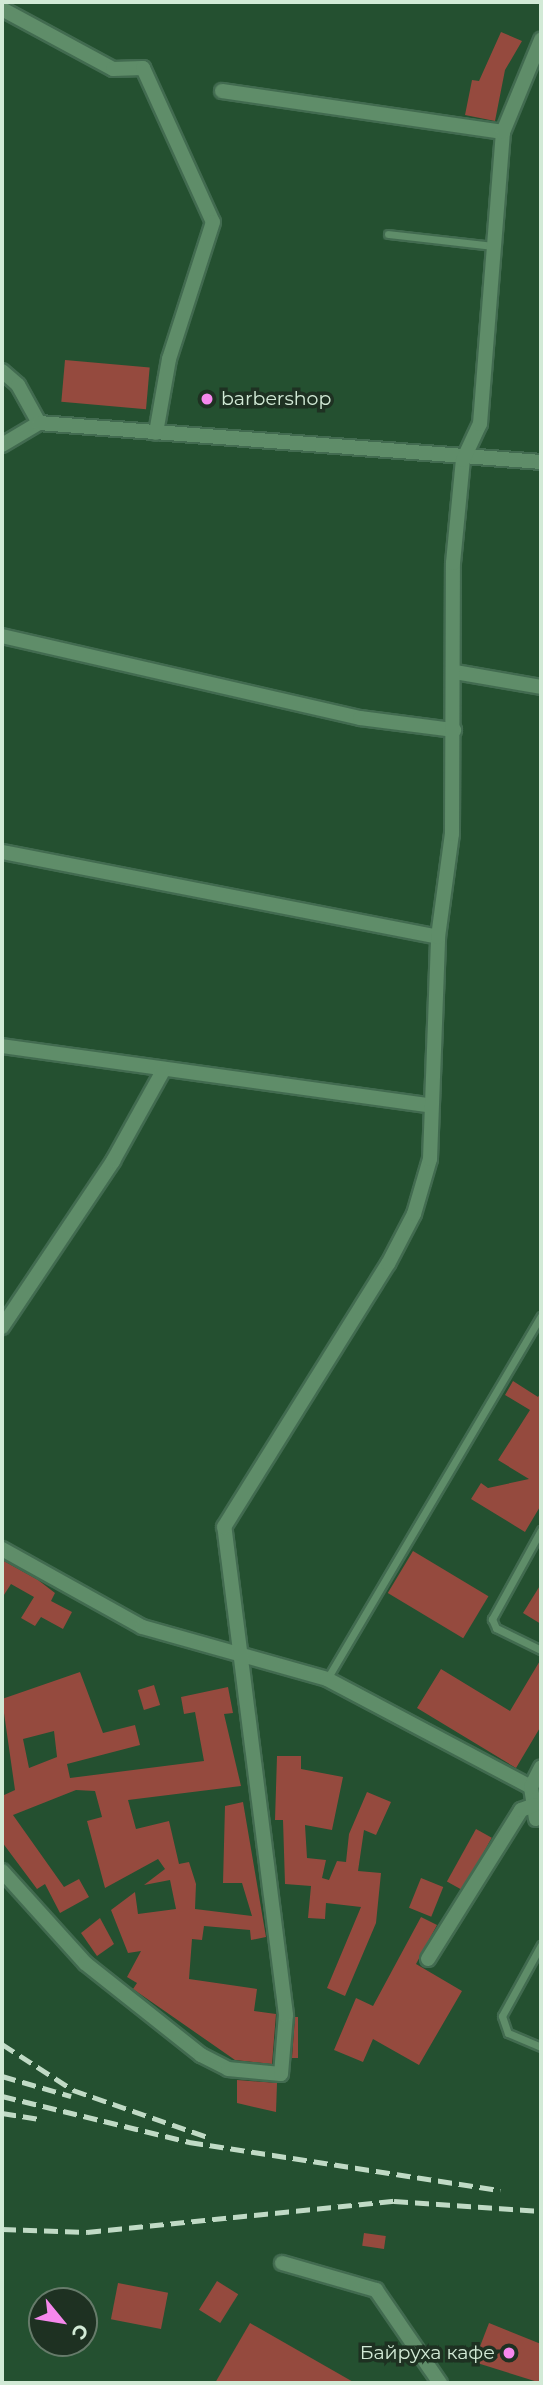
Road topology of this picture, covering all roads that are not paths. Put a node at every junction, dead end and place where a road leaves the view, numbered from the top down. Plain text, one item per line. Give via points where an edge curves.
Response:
1 (2, 9) edge
2 (541, 40) edge
3 (222, 91) dead end
4 (503, 132) junction
5 (388, 234) dead end
6 (494, 246) junction
7 (2, 371) edge
8 (39, 423) junction
9 (156, 433) junction
10 (2, 445) edge
11 (463, 460) junction
12 (541, 462) edge
13 (2, 636) edge
14 (454, 672) junction
15 (541, 687) edge
16 (454, 730) junction
17 (2, 852) edge
18 (438, 937) junction
19 (2, 1046) edge
20 (164, 1069) junction
21 (429, 1105) junction
22 (541, 1316) edge
23 (2, 1327) edge
24 (541, 1530) edge
25 (2, 1549) edge
26 (541, 1650) edge
27 (240, 1653) junction
28 (327, 1679) junction
29 (541, 1767) edge
30 (531, 1787) junction
31 (538, 1818) edge
32 (2, 1871) edge
33 (541, 1945) edge
34 (428, 1959) dead end
35 (541, 2047) edge
36 (282, 2263) dead end
37 (440, 2383) edge

1 - 9 street via 113,69 143,68 213,222 169,359
2 - 4 street
3 - 4 street
4 - 6 street
5 - 6 lane
6 - 11 street via 480,424
7 - 8 street via 18,385
8 - 9 street
8 - 10 street via 12,434
9 - 11 street
11 - 12 street
11 - 14 street via 453,563
13 - 16 street via 360,718
14 - 15 street
14 - 16 street
16 - 18 street via 452,834
17 - 18 street
18 - 21 street
19 - 20 street
20 - 21 street
20 - 23 street via 113,1161
21 - 27 street via 430,1159 414,1214 224,1527
22 - 28 lane
24 - 26 lane via 492,1619 496,1628
25 - 27 street via 142,1627
27 - 28 street
27 - 32 street via 286,2015 281,2074 228,2069 201,2055 86,1963
28 - 30 street
29 - 30 street
30 - 31 street
31 - 34 street via 522,1810
33 - 35 lane via 502,2016 508,2033
36 - 37 street via 376,2290

